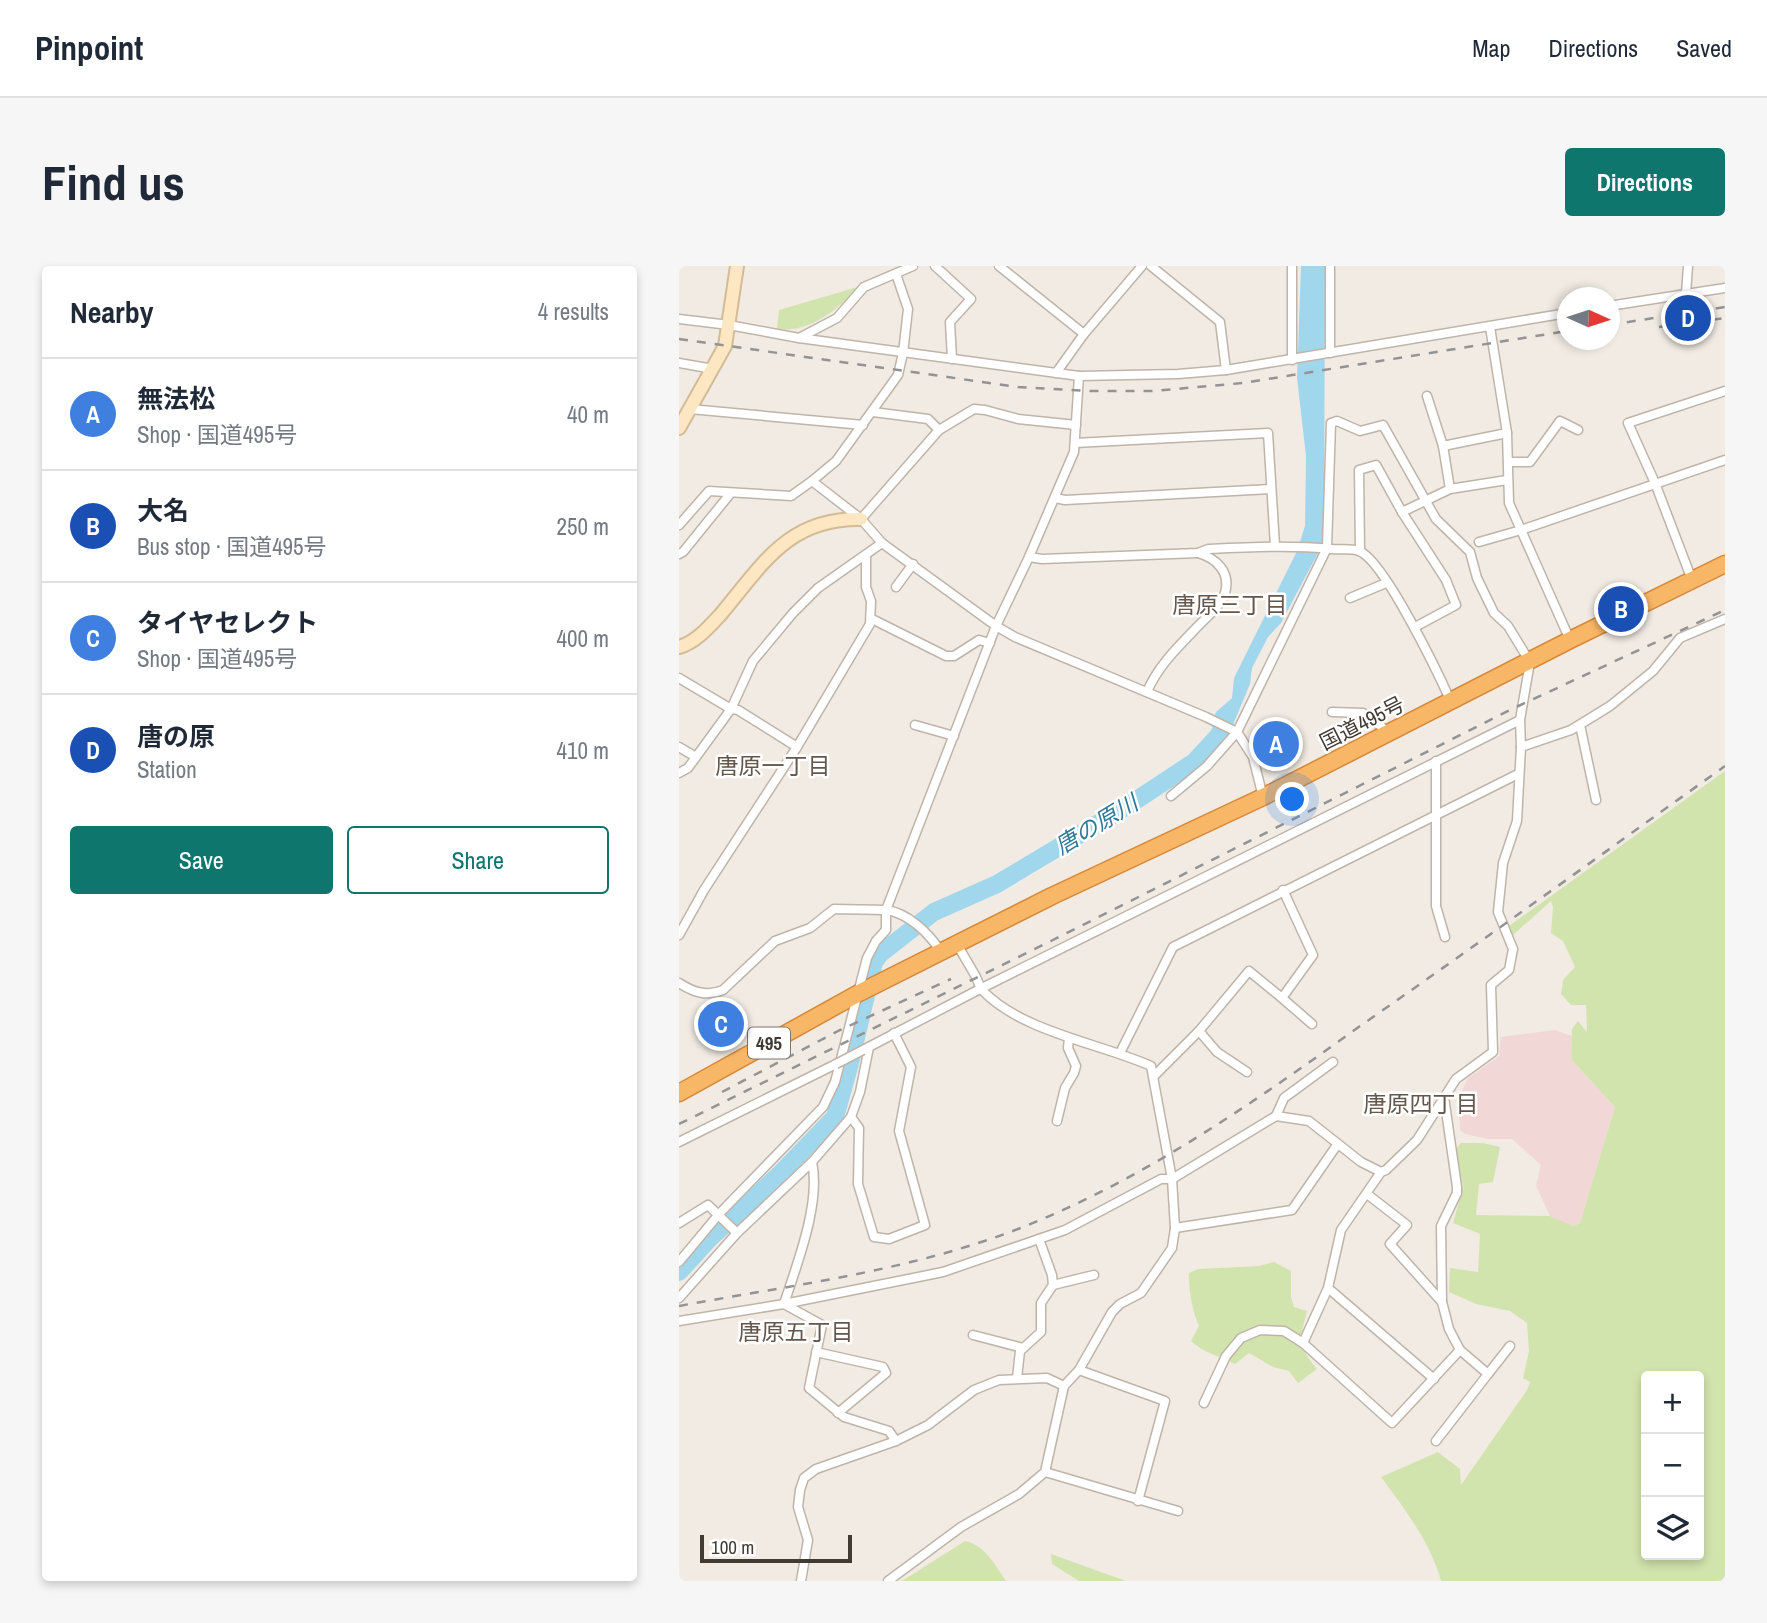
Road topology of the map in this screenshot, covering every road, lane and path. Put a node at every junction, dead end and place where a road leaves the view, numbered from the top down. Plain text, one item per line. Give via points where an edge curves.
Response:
1 (737, 266) edge
2 (913, 266) edge
3 (935, 266) edge
4 (999, 266) edge
5 (1142, 266) edge
6 (1150, 266) edge
7 (1292, 266) edge
8 (1330, 266) edge
9 (1688, 266) edge
10 (896, 274) junction
11 (1725, 288) edge
12 (1686, 294) junction
13 (1620, 304) edge
14 (1557, 315) edge
15 (679, 319) edge
16 (729, 325) junction
17 (1490, 327) junction
18 (1084, 334) junction
19 (799, 338) junction
20 (903, 353) junction
21 (1326, 353) junction
22 (952, 359) junction
23 (1292, 360) junction
24 (679, 363) edge
25 (713, 369) junction
26 (1226, 370) junction
27 (1056, 373) junction
28 (1079, 376) junction
29 (1725, 391) edge
30 (1427, 396) dead end
31 (690, 409) junction
32 (873, 412) junction
33 (863, 425) junction
34 (1076, 425) junction
35 (679, 428) edge
36 (939, 430) junction
37 (1577, 430) dead end
38 (1507, 433) junction
39 (1075, 443) junction
40 (1443, 446) junction
41 (1725, 460) edge
42 (1508, 462) junction
43 (1507, 480) junction
44 (812, 481) junction
45 (1655, 483) junction
46 (1271, 489) junction
47 (1450, 489) junction
48 (730, 494) junction
49 (1055, 498) junction
50 (1425, 500) junction
51 (1402, 512) junction
52 (861, 519) junction
53 (679, 525) edge
54 (1521, 530) junction
55 (1479, 542) dead end
56 (882, 543) junction
57 (1275, 546) junction
58 (1324, 548) junction
59 (1360, 551) junction
60 (1198, 553) junction
61 (679, 554) edge
62 (866, 555) junction
63 (1030, 557) junction
64 (913, 564) junction
65 (1725, 564) edge
66 (1692, 580) junction
67 (1386, 583) junction
68 (896, 587) dead end
69 (1350, 598) dead end
70 (872, 619) junction
71 (1725, 619) edge
72 (996, 626) junction
73 (1415, 627) junction
74 (1570, 639) junction
75 (990, 643) junction
76 (679, 647) edge
77 (1530, 662) junction
78 (679, 678) edge
79 (1147, 692) junction
80 (1451, 702) junction
81 (731, 709) junction
82 (1332, 712) dead end
83 (1520, 720) junction
84 (915, 725) dead end
85 (1580, 725) junction
86 (1237, 732) junction
87 (1389, 733) junction
88 (954, 736) junction
89 (679, 747) edge
90 (797, 747) junction
91 (1521, 747) junction
92 (696, 757) junction
93 (1436, 761) junction
94 (679, 774) edge
95 (1518, 774) junction
96 (1171, 796) dead end
97 (1263, 797) junction
98 (1597, 800) dead end
99 (1437, 816) junction
100 (1283, 890) junction
101 (886, 910) junction
102 (679, 935) edge
103 (1445, 937) dead end
104 (957, 944) junction
105 (941, 952) junction
106 (679, 983) edge
107 (980, 989) junction
108 (858, 994) junction
109 (1283, 998) junction
110 (1312, 1024) dead end
111 (1199, 1031) junction
112 (894, 1033) junction
113 (1069, 1038) junction
114 (866, 1049) junction
115 (1120, 1053) junction
116 (1333, 1062) dead end
117 (1247, 1072) dead end
118 (1154, 1076) junction
119 (679, 1093) edge
120 (1444, 1097) junction
121 (851, 1116) junction
122 (1276, 1116) junction
123 (1057, 1121) dead end
124 (679, 1142) edge
125 (1337, 1145) junction
126 (812, 1162) junction
127 (1381, 1172) junction
128 (1172, 1179) junction
129 (1367, 1194) junction
130 (721, 1216) junction
131 (679, 1223) edge
132 (1175, 1228) junction
133 (735, 1231) junction
134 (1039, 1239) junction
135 (679, 1262) edge
136 (1094, 1275) dead end
137 (1053, 1285) junction
138 (1328, 1288) junction
139 (679, 1298) edge
140 (1442, 1302) junction
141 (784, 1304) junction
142 (679, 1321) edge
143 (973, 1335) dead end
144 (1303, 1343) junction
145 (1510, 1346) dead end
146 (1023, 1348) junction
147 (1460, 1350) junction
148 (816, 1352) junction
149 (1079, 1370) junction
150 (1488, 1374) junction
151 (1017, 1378) junction
152 (1434, 1379) junction
153 (1064, 1386) junction
154 (1204, 1403) dead end
155 (838, 1413) junction
156 (896, 1441) junction
157 (1436, 1441) dead end
158 (1045, 1472) junction
159 (1137, 1501) junction
160 (1178, 1511) dead end
161 (801, 1581) edge
162 (888, 1581) edge

1 - 16 street
2 - 10 street
3 - 22 street via 971,299 950,322
4 - 18 street
5 - 18 street
6 - 26 street via 1220,321
7 - 23 street
8 - 21 street
9 - 12 street
10 - 19 street via 864,287 837,318
10 - 20 street via 908,309
11 - 12 street
12 - 13 street
14 - 17 street
15 - 16 street
16 - 19 street
16 - 25 street
17 - 21 street
17 - 38 street
18 - 27 street
19 - 20 street
20 - 22 street
20 - 32 street via 898,375
21 - 23 street
22 - 27 street
23 - 26 street
24 - 25 street
25 - 31 street
26 - 28 street
27 - 28 street
28 - 34 street
29 - 45 street via 1628,423
30 - 40 street
31 - 33 street
31 - 35 street
32 - 33 street
32 - 36 street via 928,419
33 - 44 street via 836,461
34 - 36 street via 974,410
34 - 39 street
36 - 52 street
37 - 42 street via 1560,421 1530,462
38 - 40 street
38 - 42 street
39 - 46 street via 1268,433
39 - 49 street
40 - 47 street
41 - 45 street
42 - 43 street
43 - 47 street
43 - 54 street via 1509,503
44 - 48 street via 791,496
44 - 52 street
45 - 54 street
45 - 66 street
46 - 49 street
46 - 57 street
47 - 50 street
48 - 53 street via 709,491
48 - 61 street
49 - 63 street
50 - 51 street
50 - 58 street via 1383,425 1360,431 1337,421 1331,423
50 - 77 street via 1436,519 1470,552 1494,613 1509,626
51 - 59 street via 1376,465 1359,470
51 - 73 street via 1446,580 1456,605
52 - 56 street
52 - 76 street via 822,522 799,532 766,561 707,630
54 - 55 street
54 - 74 street
56 - 62 street
56 - 64 street
57 - 58 street
57 - 60 street
58 - 59 street
58 - 86 street
59 - 67 street
60 - 63 street
60 - 79 street via 1211,557 1223,569 1224,593 1218,606 1164,663
62 - 70 street
62 - 81 street via 818,588 793,613 753,661
63 - 72 street
64 - 68 street
64 - 72 street
65 - 66 highway, 国道495号 / 495
66 - 74 highway, 国道495号 / 495
67 - 69 street
67 - 73 street
70 - 75 street via 946,656 979,640
70 - 90 street
71 - 85 street via 1680,638 1653,671
72 - 75 street
72 - 79 street
73 - 80 street
74 - 77 highway, 国道495号 / 495
75 - 88 street
77 - 80 highway, 国道495号 / 495
77 - 83 street
78 - 81 street
79 - 86 street
80 - 87 highway, 国道495号 / 495
81 - 90 street
81 - 92 street
82 - 87 street via 1363,713
83 - 91 street
83 - 93 street
84 - 88 street
85 - 91 street
85 - 98 street
86 - 96 street via 1207,766
86 - 97 street via 1253,757
87 - 97 highway, 国道495号 / 495
88 - 101 street
89 - 92 street
90 - 102 street
91 - 95 street
92 - 94 street
93 - 99 street
93 - 107 street
95 - 99 street
95 - 120 street via 1517,821 1503,863 1498,912 1513,949 1509,970 1491,985 1493,1052 1456,1079
97 - 104 highway, 国道495号 / 495
99 - 100 street
99 - 103 street via 1436,906
100 - 109 street via 1313,955
100 - 115 street via 1173,947
101 - 105 street via 901,912
101 - 106 street via 834,909 810,928 775,941 714,994
101 - 108 street via 885,930 867,958
104 - 105 highway, 国道495号 / 495
104 - 107 street
105 - 108 highway, 国道495号 / 495
107 - 112 street
107 - 113 street via 1003,1009
108 - 119 highway, 495
108 - 130 street via 835,1082 823,1107
109 - 110 street
109 - 111 street via 1249,971
111 - 117 street via 1217,1052
111 - 118 street
112 - 114 street
112 - 121 street via 911,1067 899,1130 925,1224 889,1239 874,1237 858,1184 859,1128
113 - 115 street
113 - 123 street via 1076,1066
114 - 121 street via 860,1092
114 - 124 street, bridge
115 - 118 street via 1151,1066
116 - 122 street via 1284,1098
118 - 128 street
120 - 127 street via 1417,1140
120 - 140 street via 1457,1193 1441,1226
121 - 126 street
122 - 125 street via 1308,1121
122 - 128 street
125 - 127 street
125 - 132 street via 1291,1210
126 - 133 street
126 - 141 street via 816,1180 805,1238
127 - 129 street
128 - 132 street
128 - 134 street via 1161,1179
129 - 138 street via 1341,1230
129 - 140 street via 1407,1225 1390,1244
130 - 131 street via 708,1205
130 - 133 street
130 - 135 street
132 - 149 street via 1172,1248 1152,1280 1142,1293 1112,1312
133 - 139 street
134 - 137 street
134 - 141 street via 943,1272
136 - 137 street
137 - 146 street via 1041,1303 1041,1332
138 - 144 street
138 - 152 street
140 - 147 street
141 - 142 street
141 - 148 street via 822,1325
143 - 146 street
144 - 152 street via 1392,1423
144 - 154 street via 1284,1331 1260,1331 1241,1338 1226,1356
145 - 150 street
146 - 151 street
147 - 150 street
147 - 152 street
148 - 155 street via 809,1388
148 - 155 street via 883,1367 886,1373
149 - 153 street
149 - 159 street via 1165,1401
150 - 157 street
151 - 153 street via 1047,1378
151 - 156 street via 974,1390 927,1425
153 - 158 street
155 - 156 street via 889,1431
156 - 161 street via 816,1469 804,1478 798,1507 809,1540
158 - 159 street
158 - 162 street
159 - 160 street

